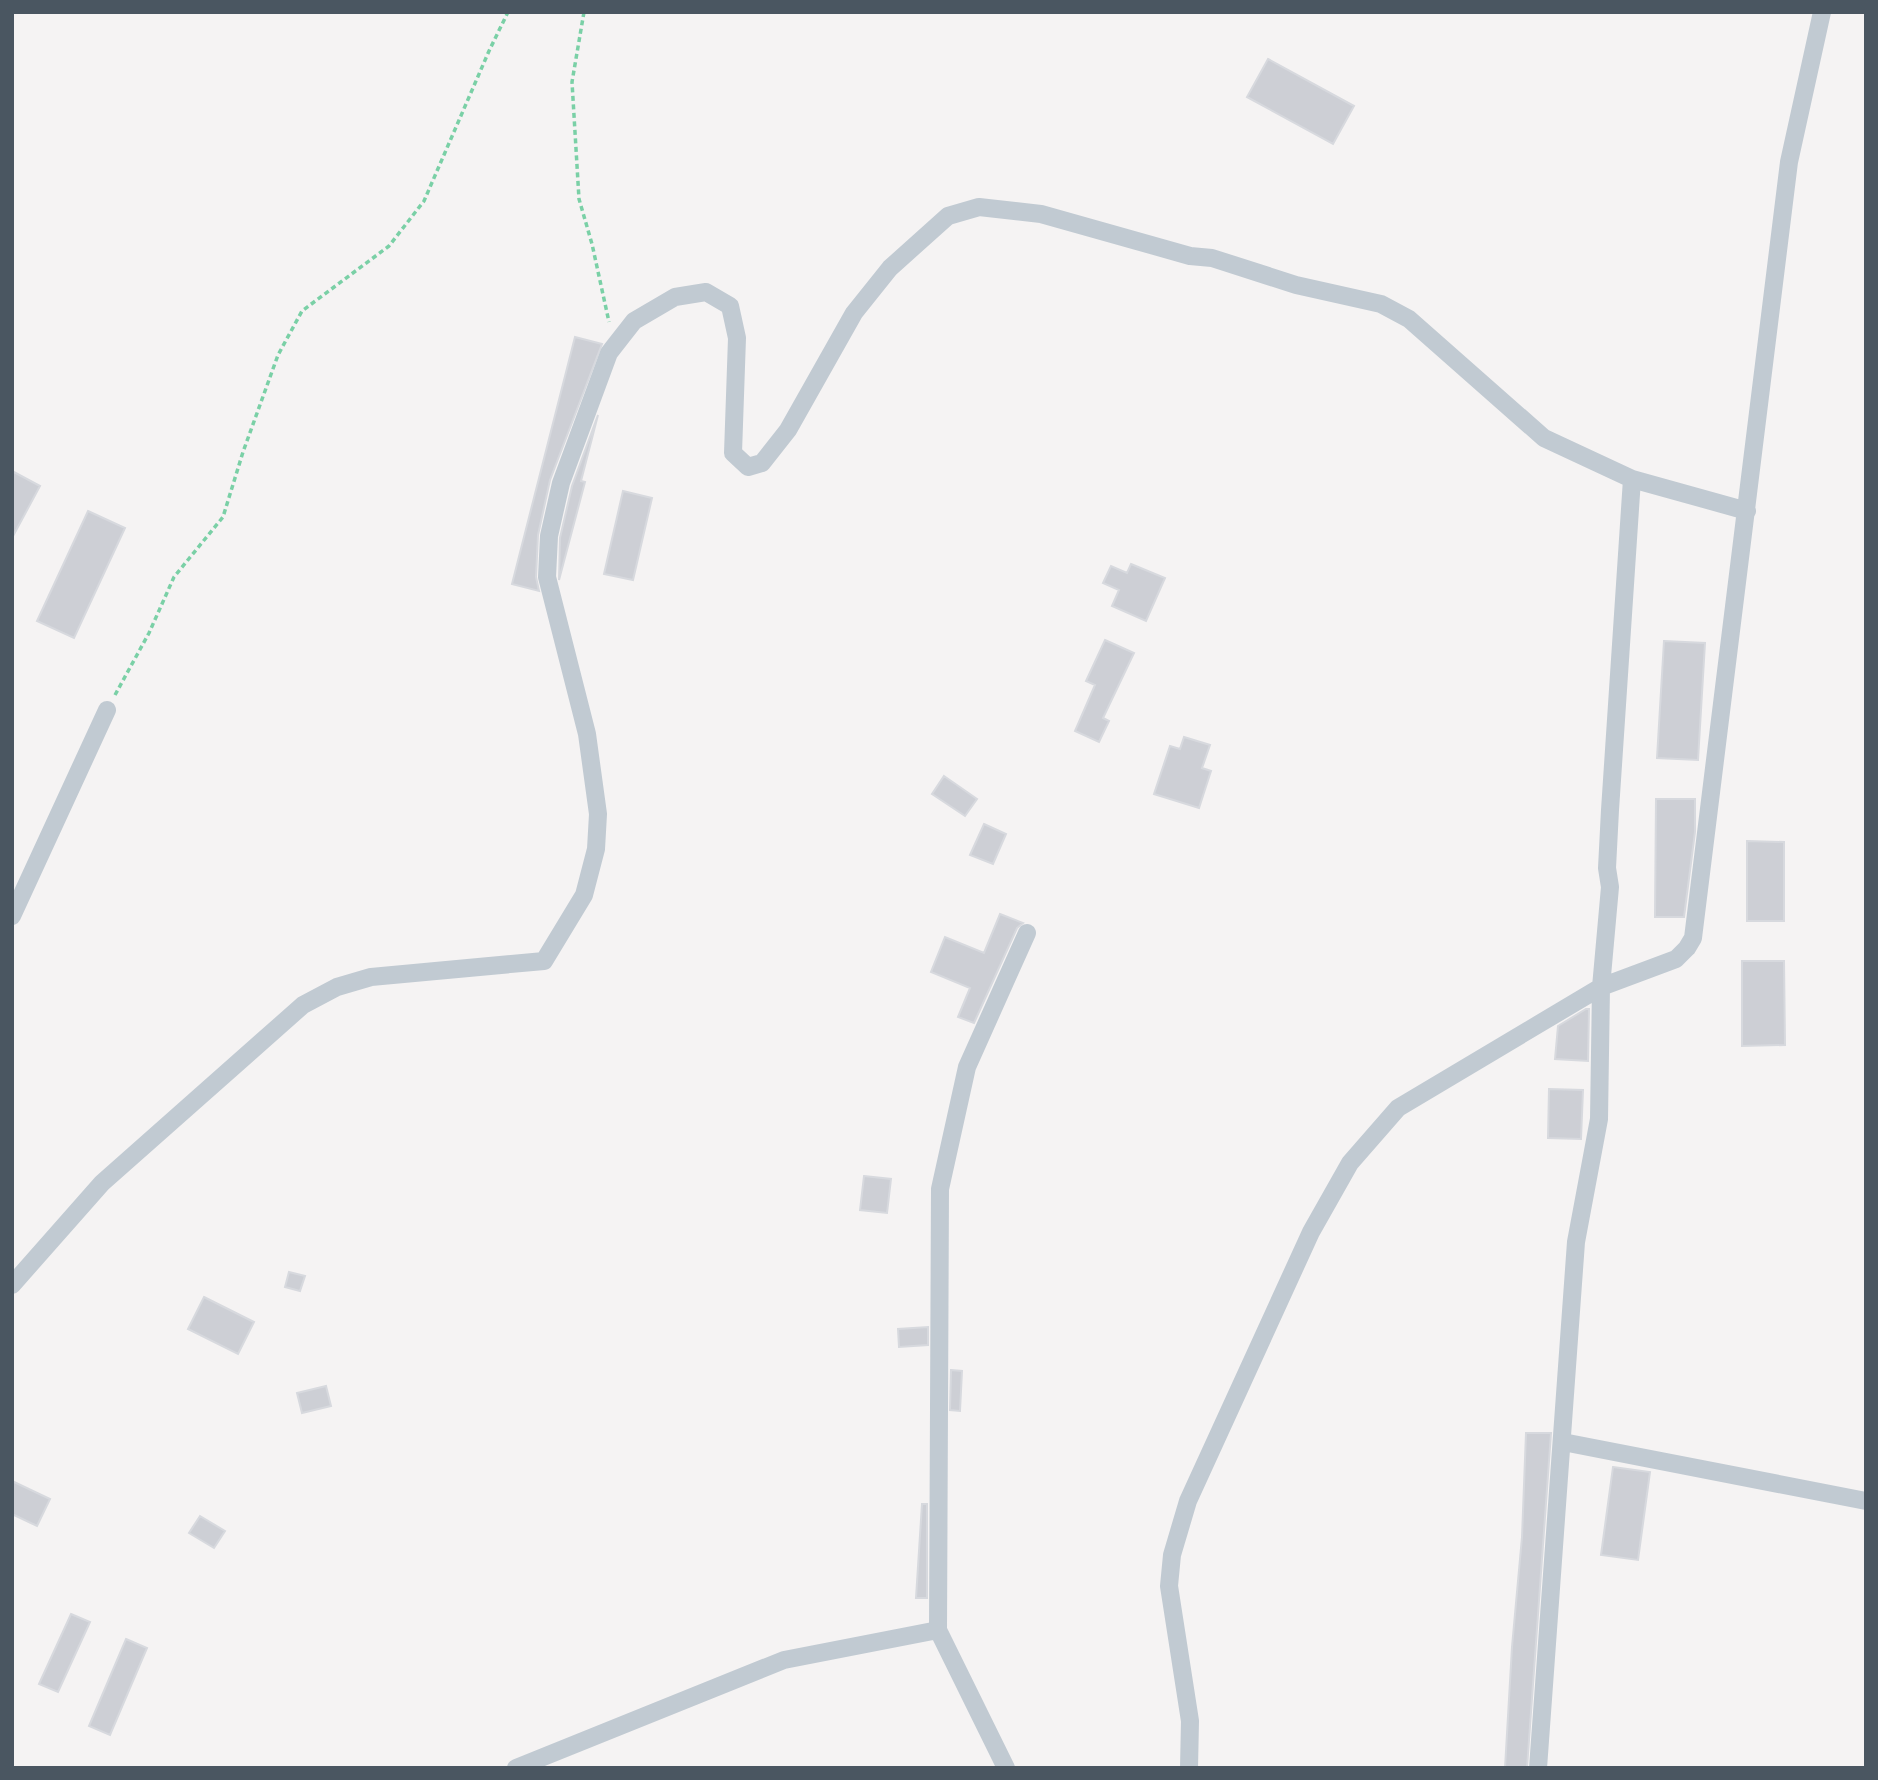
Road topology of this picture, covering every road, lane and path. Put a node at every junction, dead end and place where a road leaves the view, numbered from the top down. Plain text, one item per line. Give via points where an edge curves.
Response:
1 (508, 12) edge
2 (584, 12) edge
3 (1822, 12) edge
4 (616, 344) junction
5 (1632, 479) junction
6 (1747, 512) junction
7 (107, 710) joint
8 (12, 916) edge
9 (1027, 933) dead end
10 (1601, 987) junction
11 (12, 1285) edge
12 (1563, 1442) junction
13 (1866, 1501) edge
14 (938, 1630) junction
15 (516, 1768) edge
16 (1006, 1768) edge
17 (1188, 1768) edge
18 (1538, 1768) edge

1 - 7 path via 424,201 389,246 302,311 278,355 223,517 174,577
2 - 4 path via 572,82 579,199
3 - 6 street via 1789,162
4 - 5 street via 634,321 675,297 706,292 730,306 737,338 733,453 748,467 762,463 788,430 854,313 890,268 948,216 979,207 1041,214 1381,304 1409,318 1544,439
4 - 11 street via 561,483 549,536 547,577 587,734 598,814 596,849 584,895 544,961 372,977 337,987 303,1006 102,1183
5 - 6 street
5 - 10 street
6 - 10 street via 1693,938 1676,959
7 - 8 street
9 - 14 street via 967,1067 940,1189
10 - 12 street via 1599,1119 1576,1242
10 - 17 street via 1398,1108 1350,1163 1311,1232 1188,1501 1172,1555 1169,1586 1190,1721
12 - 13 street
12 - 18 street
14 - 15 street via 784,1660
14 - 16 street

